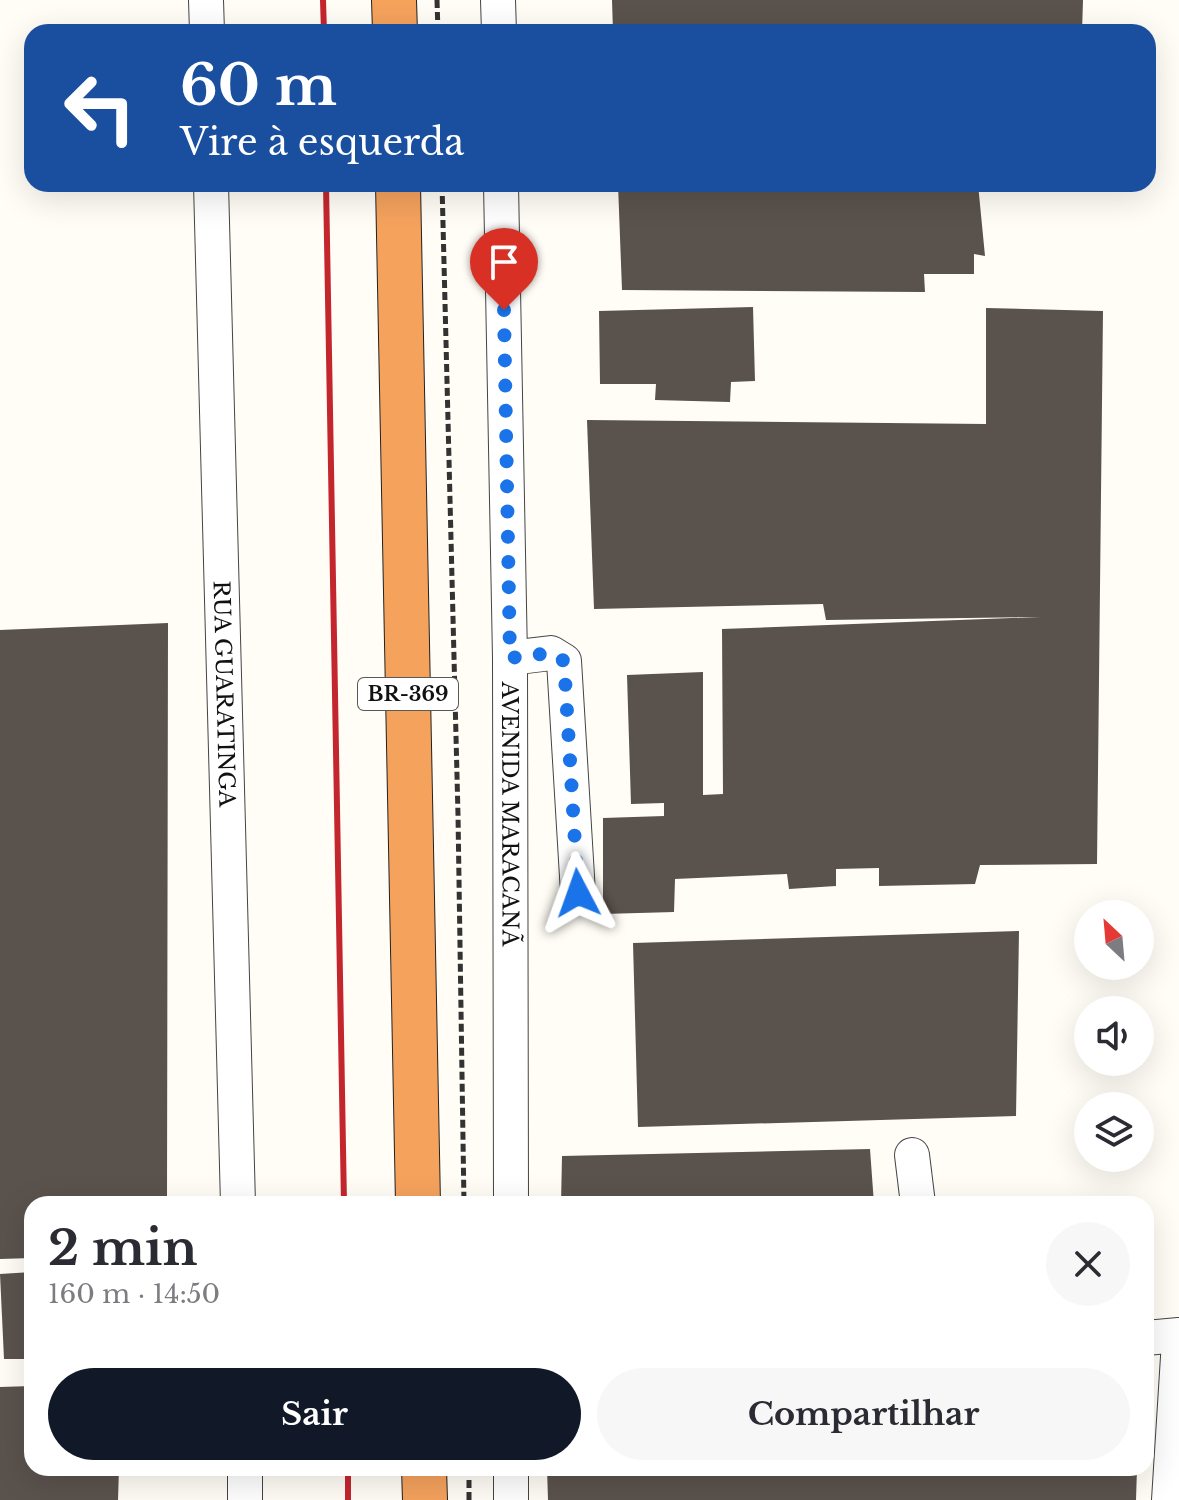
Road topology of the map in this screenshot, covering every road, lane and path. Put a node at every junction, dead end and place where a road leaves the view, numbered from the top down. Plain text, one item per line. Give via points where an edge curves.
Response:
1 (206, 0) edge
2 (394, 0) edge
3 (437, 0) edge
4 (498, 0) edge
5 (207, 24) edge
6 (395, 24) edge
7 (438, 24) edge
8 (499, 24) edge
9 (211, 192) edge
10 (398, 192) edge
11 (442, 192) edge
12 (501, 192) edge
13 (510, 658) junction
14 (578, 893) dead end
15 (912, 1155) dead end
16 (238, 1196) edge
17 (418, 1196) edge
18 (464, 1196) edge
19 (511, 1196) edge
20 (917, 1196) edge
21 (1154, 1338) edge
22 (1179, 1338) edge
23 (245, 1476) edge
24 (424, 1476) edge
25 (469, 1476) edge
26 (511, 1476) edge
27 (245, 1500) edge
28 (425, 1500) edge
29 (469, 1500) edge
30 (511, 1500) edge
31 (1169, 1500) edge

1 - 5 street
2 - 6 highway
3 - 7 path
4 - 8 street
9 - 16 street, RUA GUARATINGA
10 - 17 highway, BR-369
11 - 18 path
12 - 13 street, AVENIDA MARACANÃ
13 - 14 street via 551,653 564,661
13 - 19 street, AVENIDA MARACANÃ
15 - 20 street
21 - 22 street
22 - 31 street
23 - 27 street
24 - 28 highway
25 - 29 path
26 - 30 street

